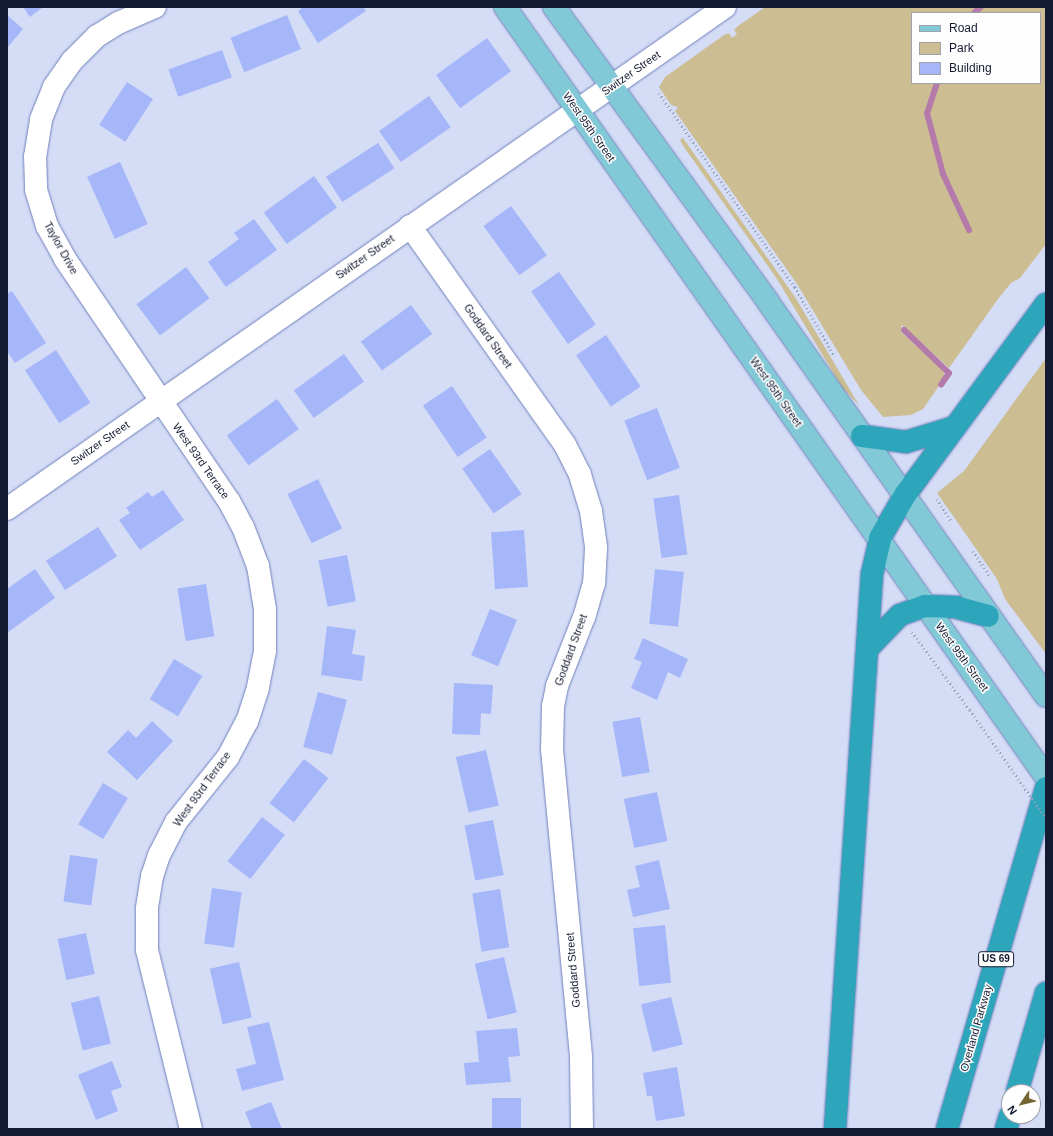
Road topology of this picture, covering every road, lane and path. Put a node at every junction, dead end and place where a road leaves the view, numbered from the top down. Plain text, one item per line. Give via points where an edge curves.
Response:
1 (155, 7) edge
2 (505, 7) edge
3 (554, 7) edge
4 (724, 7) edge
5 (613, 86) junction
6 (659, 93) dead end
7 (578, 110) junction
8 (410, 226) junction
9 (1046, 304) edge
10 (839, 362) dead end
11 (160, 402) junction
12 (955, 427) junction
13 (862, 436) junction
14 (904, 494) junction
15 (7, 509) edge
16 (880, 538) junction
17 (925, 606) junction
18 (991, 620) junction
19 (912, 632) dead end
20 (868, 648) junction
21 (1046, 696) edge
22 (1046, 777) edge
23 (1046, 788) edge
24 (1046, 818) edge
25 (1046, 993) edge
26 (1019, 1084) edge
27 (191, 1129) edge
28 (582, 1129) edge
29 (835, 1129) edge
30 (947, 1129) edge

1 - 11 street, Taylor Drive via 118,23 97,36 72,61 54,87 41,120 35,156 36,190 47,226 65,259
2 - 7 main road, West 95th Street
3 - 5 main road
4 - 5 street, Switzer Street
5 - 7 street, Switzer Street
5 - 13 main road
6 - 10 path via 794,287
7 - 8 street, Switzer Street
7 - 16 main road, West 95th Street
8 - 11 street, Switzer Street
8 - 28 street, Goddard Street via 565,445 580,475 591,511 596,548 594,583 557,686 553,706 552,742 581,1058
9 - 12 highway
11 - 15 street, Switzer Street
11 - 27 street, West 93rd Terrace via 229,501 243,527 258,566 266,630 258,688 247,721 228,757 176,822 159,855 152,876 147,910 147,950
12 - 13 highway via 906,442
12 - 14 highway
13 - 14 main road
14 - 16 highway
14 - 18 main road
16 - 17 main road, West 95th Street
16 - 20 highway via 872,574
17 - 18 highway via 955,607
17 - 20 highway via 900,615
17 - 22 main road, West 95th Street
18 - 21 main road
19 - 24 path, bridge
20 - 29 highway
23 - 30 highway, Overland Parkway / US 69
25 - 26 highway

